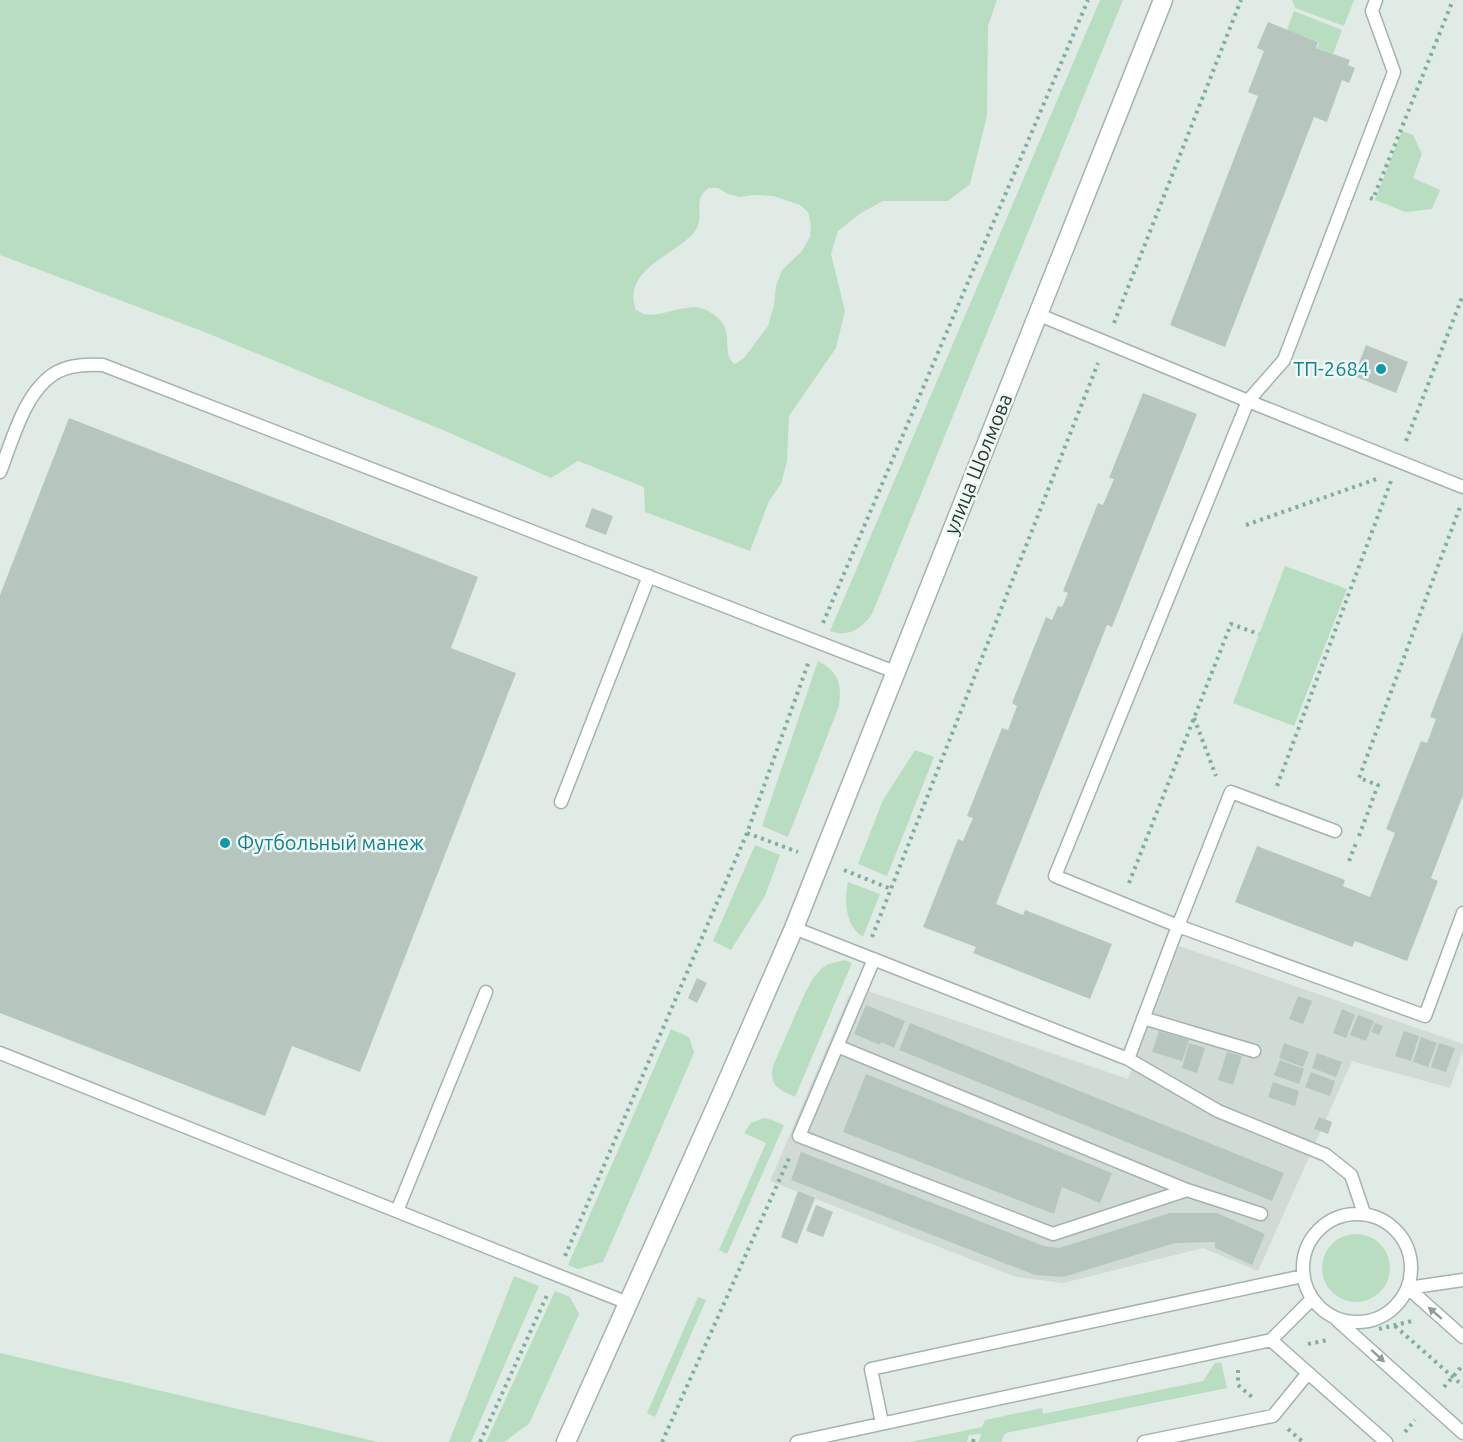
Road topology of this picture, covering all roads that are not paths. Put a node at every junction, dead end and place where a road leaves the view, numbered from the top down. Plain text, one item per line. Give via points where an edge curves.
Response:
1 (1163, 0) edge
2 (1376, 0) edge
3 (1037, 314) junction
4 (1248, 401) junction
5 (0, 472) edge
6 (1463, 486) edge
7 (649, 576) junction
8 (895, 672) junction
9 (561, 802) dead end
10 (1335, 831) dead end
11 (1463, 913) edge
12 (1178, 926) junction
13 (794, 928) junction
14 (869, 957) junction
15 (486, 992) dead end
16 (1143, 1018) junction
17 (837, 1046) junction
18 (1254, 1051) dead end
19 (0, 1053) edge
20 (1128, 1059) junction
21 (1187, 1190) junction
22 (397, 1211) junction
23 (1364, 1213) junction
24 (1261, 1214) dead end
25 (1303, 1276) junction
26 (1463, 1280) edge
27 (1408, 1288) junction
28 (1312, 1299) junction
29 (628, 1303) junction
30 (1334, 1317) junction
31 (1463, 1337) edge
32 (1271, 1340) junction
33 (1308, 1373) junction
34 (882, 1423) junction
35 (1463, 1432) edge
36 (566, 1442) edge
37 (797, 1442) edge
38 (1144, 1442) edge
39 (1386, 1442) edge

1 - 3 street, улица Шолмова
2 - 4 lane via 1372,11 1394,72 1284,360
3 - 4 lane
3 - 8 street, улица Шолмова
4 - 6 lane via 1396,467
4 - 12 lane via 1055,876
5 - 7 lane via 28,400 43,383 58,371 83,364 103,365
7 - 8 lane
7 - 9 lane
8 - 13 street, улица Шолмова
10 - 12 lane via 1231,792
11 - 12 lane via 1425,1016
12 - 16 lane
13 - 14 lane
13 - 29 street, улица Шолмова
14 - 17 lane
14 - 20 lane
15 - 22 lane
16 - 18 lane
16 - 20 lane
17 - 21 lane
17 - 21 lane via 799,1136 1053,1234
19 - 22 lane
20 - 23 lane via 1218,1111 1326,1155 1351,1175
21 - 24 lane
22 - 29 lane
23 - 25 lane via 1329,1220 1315,1232 1306,1248
23 - 27 lane via 1381,1218 1405,1242 1411,1258
25 - 28 lane
25 - 34 lane via 871,1369
26 - 27 lane
27 - 30 lane via 1387,1314 1354,1322
31 -> 27 lane
28 - 30 lane
28 - 32 lane
29 - 36 street, улица Шолмова
30 -> 35 lane
32 - 33 lane
32 - 34 lane
33 - 38 lane via 1273,1416
33 - 39 lane
34 - 37 lane

